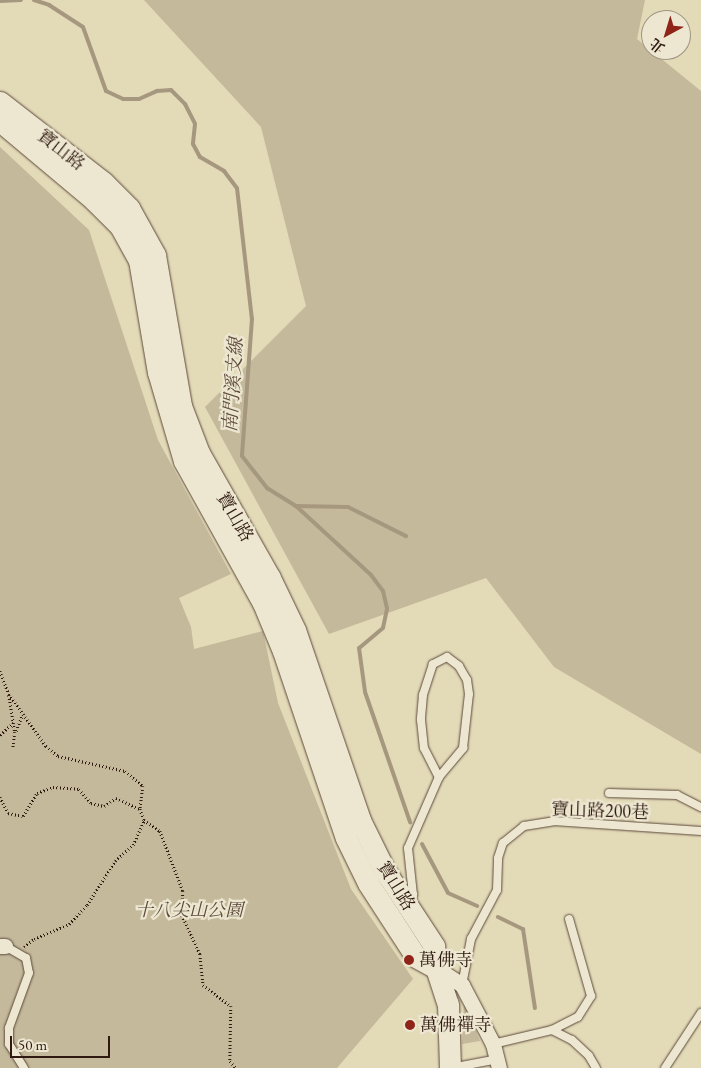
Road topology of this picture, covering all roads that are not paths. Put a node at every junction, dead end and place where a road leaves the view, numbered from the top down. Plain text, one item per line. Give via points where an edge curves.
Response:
1 (0, 102) edge
2 (0, 121) edge
3 (439, 776) junction
4 (609, 793) dead end
5 (701, 807) edge
6 (701, 831) edge
7 (409, 907) junction
8 (569, 919) dead end
9 (8, 949) edge
10 (436, 968) junction
11 (462, 984) junction
12 (701, 1012) edge
13 (552, 1030) junction
14 (493, 1044) junction
15 (499, 1064) edge
16 (24, 1068) edge
17 (451, 1068) edge
18 (596, 1068) edge
19 (665, 1068) edge

1 - 7 street, 寶山路 via 104,182 129,208 144,231 155,255 181,406 199,453 270,578 295,630 360,820 385,871
2 - 10 street, 寶山路 via 94,200 120,226 139,260 158,372 184,461 263,603 283,651 346,838 368,883 416,957
3 - 3 lane via 463,748 469,694 467,680 459,666 447,657 433,664 423,695 421,720 424,748
3 - 7 lane via 408,848 413,895
4 - 5 lane, 寶山路200巷 via 677,795
6 - 11 lane, 寶山路200巷 via 554,821 524,826 504,844 498,858 497,890 471,939
7 - 10 street, 寶山路 via 434,946
8 - 13 lane via 591,996 578,1017
9 - 16 lane via 26,958 28,973 13,1010 9,1044
10 - 11 street
10 - 17 street, 寶山路 via 448,1004
11 - 14 street
12 - 19 lane
13 - 14 lane
13 - 18 lane via 572,1040
14 - 15 street
15 - 17 lane

